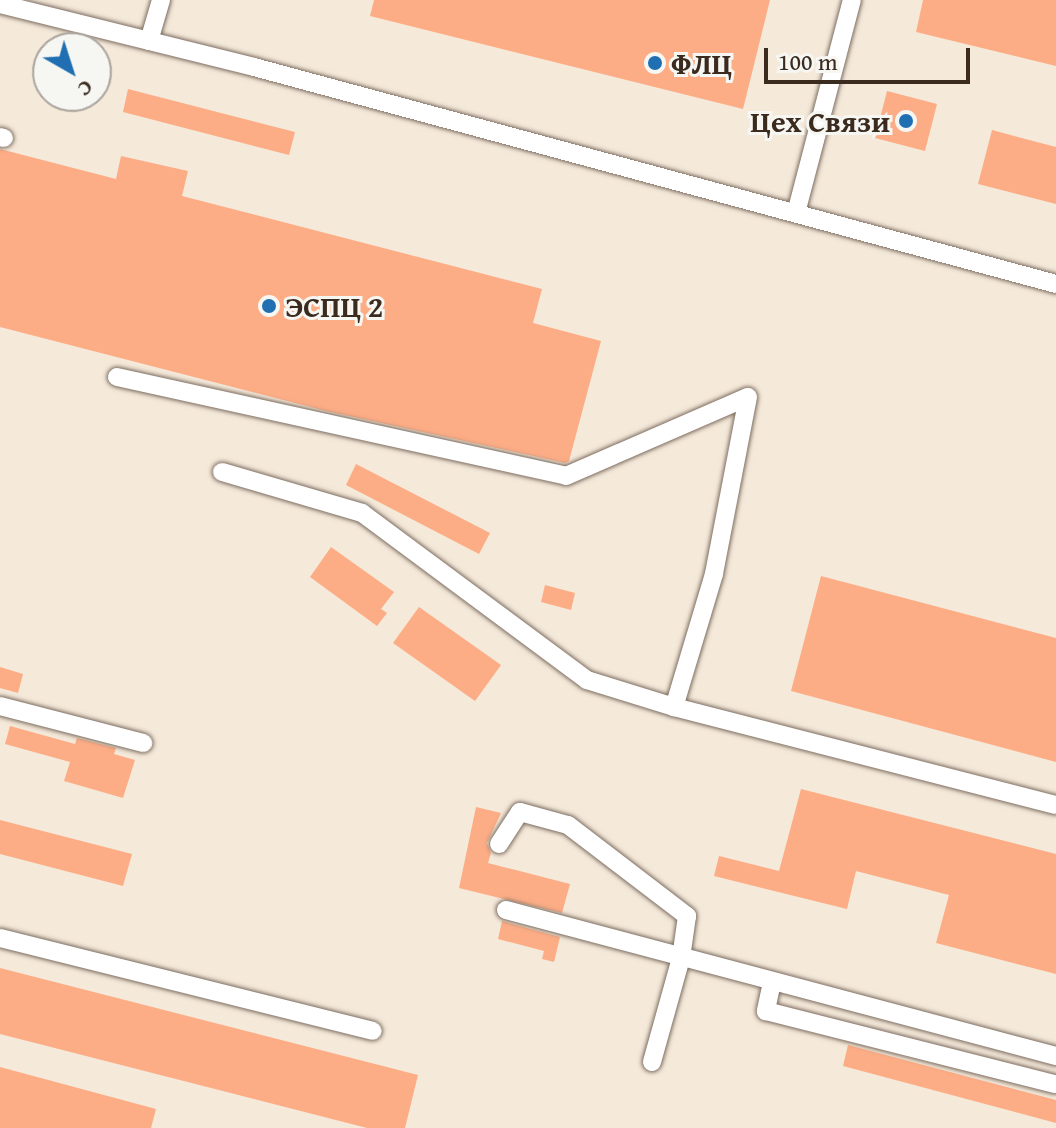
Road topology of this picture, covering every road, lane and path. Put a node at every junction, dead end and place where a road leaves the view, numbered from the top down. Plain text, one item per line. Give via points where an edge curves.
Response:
1 (161, 0) edge
2 (852, 0) edge
3 (0, 2) edge
4 (149, 41) junction
5 (796, 213) junction
6 (1056, 284) edge
7 (117, 377) dead end
8 (222, 472) dead end
9 (0, 706) edge
10 (674, 707) junction
11 (143, 743) dead end
12 (1056, 805) edge
13 (499, 844) dead end
14 (506, 910) dead end
15 (0, 938) edge
16 (681, 958) junction
17 (772, 982) junction
18 (373, 1031) dead end
19 (1056, 1056) edge
20 (652, 1062) dead end
21 (1055, 1084) edge

1 - 4 street
2 - 5 street
3 - 4 street
4 - 5 street
5 - 6 street
7 - 10 street via 566,476 748,397 714,574
8 - 10 street via 362,513 587,680
9 - 11 street
10 - 12 street
13 - 16 street via 520,812 568,825 687,916
14 - 16 street
15 - 18 street
16 - 17 street
16 - 20 street
17 - 19 street
17 - 21 street via 766,1011

